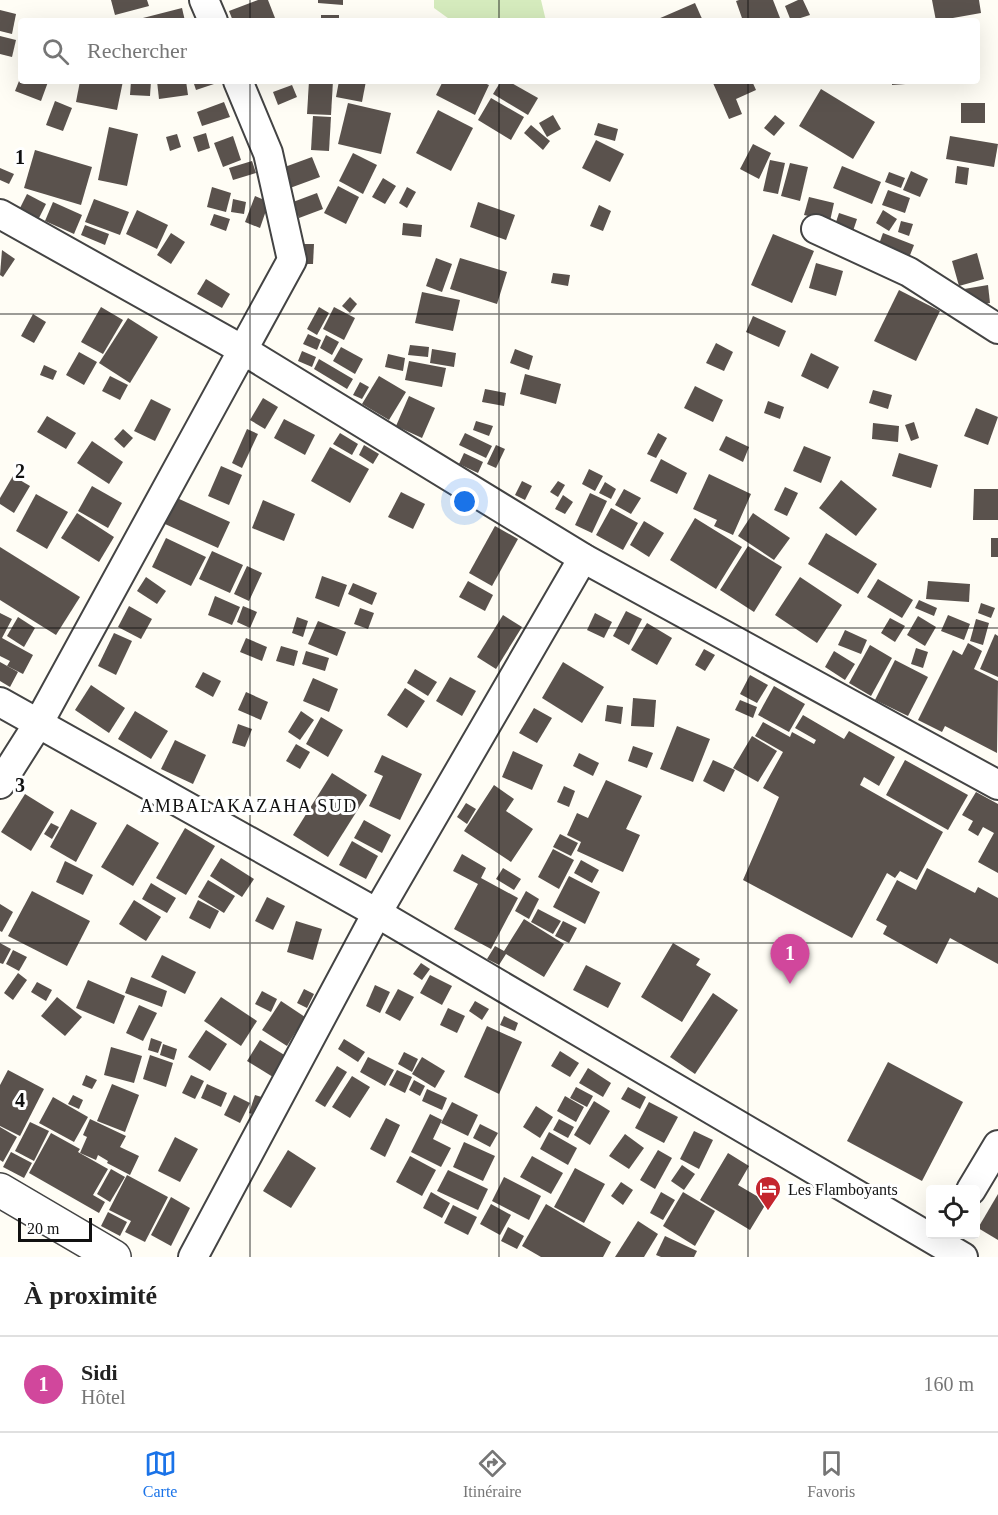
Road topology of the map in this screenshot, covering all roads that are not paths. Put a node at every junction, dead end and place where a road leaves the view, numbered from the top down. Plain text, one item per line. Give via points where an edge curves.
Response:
1 (204, 0) edge
2 (212, 18) edge
3 (239, 84) edge
4 (0, 214) edge
5 (816, 229) dead end
6 (998, 329) edge
7 (243, 350) junction
8 (583, 558) junction
9 (0, 702) edge
10 (38, 724) junction
11 (0, 784) edge
12 (998, 784) edge
13 (377, 913) junction
14 (998, 1145) edge
15 (974, 1185) edge
16 (0, 1191) edge
17 (938, 1245) edge
18 (114, 1257) edge
19 (193, 1257) edge
20 (963, 1257) edge

1 - 2 street
3 - 7 street via 268,153 292,260
4 - 7 street
5 - 6 street via 909,272
7 - 8 street
7 - 10 street
8 - 12 street
8 - 13 street
9 - 10 street
10 - 11 street
10 - 13 street
13 - 17 street
13 - 19 street
14 - 15 street
16 - 18 street
17 - 20 street

